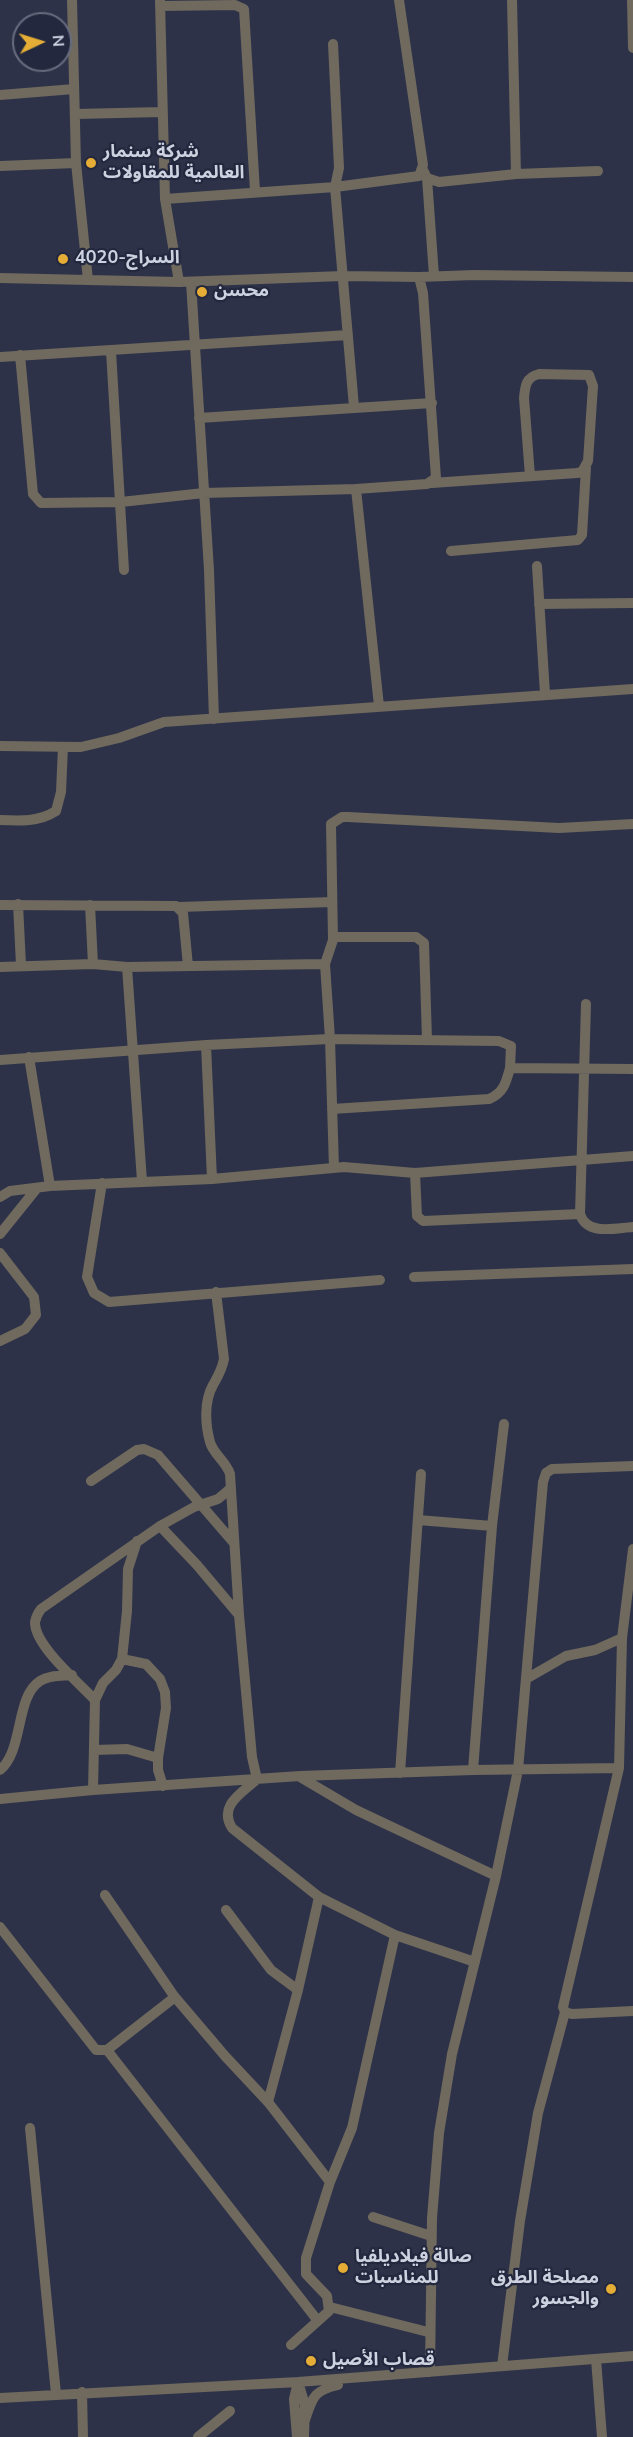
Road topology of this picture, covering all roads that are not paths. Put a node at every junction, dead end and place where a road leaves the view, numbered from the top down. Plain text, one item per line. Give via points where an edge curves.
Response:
1 (72, 0) edge
2 (399, 0) edge
3 (512, 0) edge
4 (632, 0) edge
5 (160, 3) edge
6 (333, 44) dead end
7 (633, 48) edge
8 (74, 89) junction
9 (0, 95) edge
10 (162, 112) junction
11 (76, 114) junction
12 (76, 163) junction
13 (0, 166) edge
14 (598, 171) dead end
15 (425, 174) junction
16 (516, 174) junction
17 (335, 187) junction
18 (255, 191) junction
19 (165, 199) junction
20 (343, 276) junction
21 (434, 276) junction
22 (419, 277) junction
23 (633, 277) edge
24 (0, 278) edge
25 (88, 280) junction
26 (179, 282) junction
27 (191, 282) junction
28 (348, 335) junction
29 (196, 346) junction
30 (111, 351) junction
31 (20, 355) junction
32 (0, 357) edge
33 (432, 404) junction
34 (354, 407) junction
35 (199, 418) junction
36 (586, 468) junction
37 (530, 476) junction
38 (432, 483) junction
39 (356, 489) junction
40 (204, 493) junction
41 (121, 502) junction
42 (451, 551) dead end
43 (537, 566) dead end
44 (124, 570) dead end
45 (633, 603) edge
46 (539, 604) junction
47 (633, 689) edge
48 (545, 694) junction
49 (379, 706) junction
50 (214, 719) junction
51 (0, 746) edge
52 (63, 747) junction
53 (0, 820) edge
54 (633, 824) edge
55 (332, 902) junction
56 (18, 904) junction
57 (0, 905) edge
58 (90, 905) junction
59 (179, 907) junction
60 (333, 937) junction
61 (93, 964) junction
62 (325, 964) junction
63 (21, 965) junction
64 (188, 966) junction
65 (0, 967) edge
66 (127, 967) junction
67 (586, 1004) dead end
68 (330, 1039) junction
69 (427, 1040) junction
70 (206, 1045) junction
71 (134, 1051) junction
72 (29, 1057) junction
73 (0, 1060) edge
74 (584, 1067) junction
75 (510, 1068) junction
76 (633, 1069) edge
77 (332, 1108) junction
78 (633, 1156) edge
79 (583, 1160) junction
80 (334, 1168) junction
81 (415, 1173) junction
82 (212, 1179) junction
83 (142, 1181) junction
84 (102, 1183) junction
85 (50, 1186) junction
86 (37, 1188) junction
87 (0, 1197) edge
88 (580, 1214) junction
89 (633, 1227) edge
90 (0, 1234) edge
91 (0, 1253) edge
92 (633, 1269) edge
93 (414, 1277) dead end
94 (380, 1280) dead end
95 (216, 1292) junction
96 (0, 1341) edge
97 (504, 1424) dead end
98 (633, 1466) edge
99 (421, 1474) dead end
100 (91, 1481) dead end
101 (231, 1488) junction
102 (202, 1505) junction
103 (418, 1520) junction
104 (160, 1526) junction
105 (492, 1526) junction
106 (138, 1540) junction
107 (234, 1543) junction
108 (633, 1549) edge
109 (633, 1560) edge
110 (239, 1615) junction
111 (622, 1638) junction
112 (122, 1659) junction
113 (72, 1675) junction
114 (526, 1679) junction
115 (94, 1700) junction
116 (94, 1750) junction
117 (158, 1758) junction
118 (619, 1768) junction
119 (0, 1770) edge
120 (473, 1770) junction
121 (518, 1770) junction
122 (400, 1773) junction
123 (300, 1776) junction
124 (257, 1779) junction
125 (163, 1786) junction
126 (93, 1790) junction
127 (0, 1799) edge
128 (496, 1876) junction
129 (105, 1895) dead end
130 (320, 1897) junction
131 (226, 1910) dead end
132 (0, 1927) edge
133 (395, 1935) junction
134 (475, 1962) junction
135 (298, 1990) junction
136 (176, 1997) junction
137 (633, 2011) edge
138 (565, 2012) junction
139 (107, 2050) junction
140 (268, 2102) junction
141 (30, 2128) dead end
142 (330, 2182) junction
143 (373, 2217) dead end
144 (431, 2236) junction
145 (330, 2307) junction
146 (318, 2321) junction
147 (429, 2332) junction
148 (291, 2345) dead end
149 (633, 2356) edge
150 (596, 2359) junction
151 (502, 2366) junction
152 (430, 2372) junction
153 (362, 2377) junction
154 (298, 2382) junction
155 (82, 2392) junction
156 (56, 2394) junction
157 (0, 2398) edge
158 (230, 2411) dead end
159 (304, 2420) junction
160 (84, 2437) edge
161 (198, 2437) edge
162 (297, 2437) edge
163 (304, 2437) edge
164 (602, 2437) edge

1 - 8 street
2 - 15 street
3 - 16 street
4 - 7 street
5 - 10 street
5 - 18 street via 235,5 244,9
6 - 17 street via 339,168
8 - 9 street
8 - 11 street
10 - 11 street
10 - 19 street
11 - 12 street
12 - 13 street
12 - 25 street
14 - 16 street
15 - 16 street via 438,182
15 - 17 street
15 - 21 street
17 - 18 street
17 - 20 street
18 - 19 street
19 - 26 street
20 - 22 street
20 - 27 street
20 - 28 street
21 - 22 street
21 - 23 street
22 - 33 street
24 - 25 street
25 - 26 street
26 - 27 street
27 - 29 street
28 - 29 street
28 - 34 street
29 - 30 street
29 - 35 street
30 - 31 street
30 - 41 street
31 - 32 street
31 - 41 street via 36,499 47,504
33 - 34 street
33 - 38 street via 437,474
34 - 35 street
35 - 40 street
36 - 37 street via 577,473
36 - 37 street via 592,380 584,373 539,374 533,375 525,387
36 - 42 street via 582,535 578,540
37 - 38 street
38 - 39 street
39 - 40 street
39 - 49 street
40 - 41 street
40 - 50 street
41 - 44 street
43 - 46 street
45 - 46 street
46 - 48 street
47 - 48 street
48 - 49 street
49 - 50 street
50 - 52 street via 164,722 101,743
51 - 52 street
52 - 53 street via 56,811 37,819
54 - 55 street via 559,828 342,817 331,824 329,831
55 - 59 street
55 - 60 street
56 - 57 street
56 - 58 street
56 - 63 street
58 - 59 street
58 - 61 street
59 - 64 street via 183,913
60 - 62 street
60 - 69 street via 416,937 424,943
61 - 63 street
61 - 66 street
62 - 64 street
62 - 68 street
63 - 65 street
64 - 66 street
66 - 71 street
67 - 74 street
68 - 69 street
68 - 70 street
68 - 77 street
69 - 75 street via 506,1043 511,1046
70 - 71 street
70 - 82 street
71 - 72 street
71 - 83 street
72 - 73 street
72 - 85 street
74 - 75 street
74 - 76 street
74 - 79 street
75 - 77 street via 503,1089 489,1099
77 - 80 street
78 - 79 street
79 - 81 street
79 - 88 street
80 - 81 street
80 - 82 street
81 - 88 street via 416,1213 423,1221
82 - 83 street
83 - 84 street
84 - 85 street
84 - 95 street via 87,1277 94,1293 109,1302 127,1302
85 - 86 street
86 - 87 street via 10,1191
86 - 90 street
88 - 89 street via 584,1222 596,1229
91 - 96 street via 34,1297 36,1315 25,1329
92 - 93 street
94 - 95 street
95 - 101 street via 224,1359 206,1411 210,1443 228,1468
97 - 105 street
98 - 114 street via 560,1468 546,1473
99 - 103 street
100 - 102 street via 144,1449 158,1455
101 - 102 street
101 - 107 street
102 - 104 street
102 - 107 street
103 - 105 street
103 - 122 street
104 - 106 street
104 - 110 street
105 - 120 street
106 - 112 street via 128,1569
106 - 113 street via 40,1609 35,1623 38,1634
107 - 110 street
108 - 109 street
109 - 111 street
110 - 124 street
111 - 114 street via 595,1650 566,1656
111 - 118 street
112 - 115 street
112 - 117 street via 146,1664 160,1679 165,1692
113 - 115 street
113 - 119 street via 41,1680 34,1686 10,1759
114 - 121 street
115 - 116 street
116 - 117 street via 128,1749
116 - 126 street
117 - 125 street
118 - 121 street
118 - 138 street via 563,2001
120 - 121 street
120 - 122 street
121 - 128 street
122 - 123 street
123 - 124 street
123 - 128 street via 366,1815
124 - 125 street
124 - 130 street via 229,1804 228,1822
125 - 126 street
126 - 127 street
128 - 134 street
129 - 136 street
130 - 133 street
130 - 135 street
131 - 135 street via 271,1970
132 - 139 street via 93,2048
133 - 134 street
133 - 142 street via 354,2118
134 - 144 street via 448,2076
135 - 140 street
136 - 139 street
136 - 140 street
137 - 138 street
138 - 151 street via 538,2113
139 - 146 street
140 - 142 street
141 - 156 street
142 - 145 street via 305,2264 306,2274 327,2296
143 - 144 street
144 - 147 street
145 - 146 street
145 - 147 street
146 - 148 street
147 - 152 street
149 - 150 street
150 - 151 street
150 - 164 street
151 - 152 street
152 - 153 street
153 - 154 street
153 - 159 street via 319,2391
154 - 155 street
154 - 159 street via 304,2399
154 - 162 street via 294,2399
155 - 156 street
155 - 160 street
156 - 157 street
158 - 161 street
159 - 163 street

